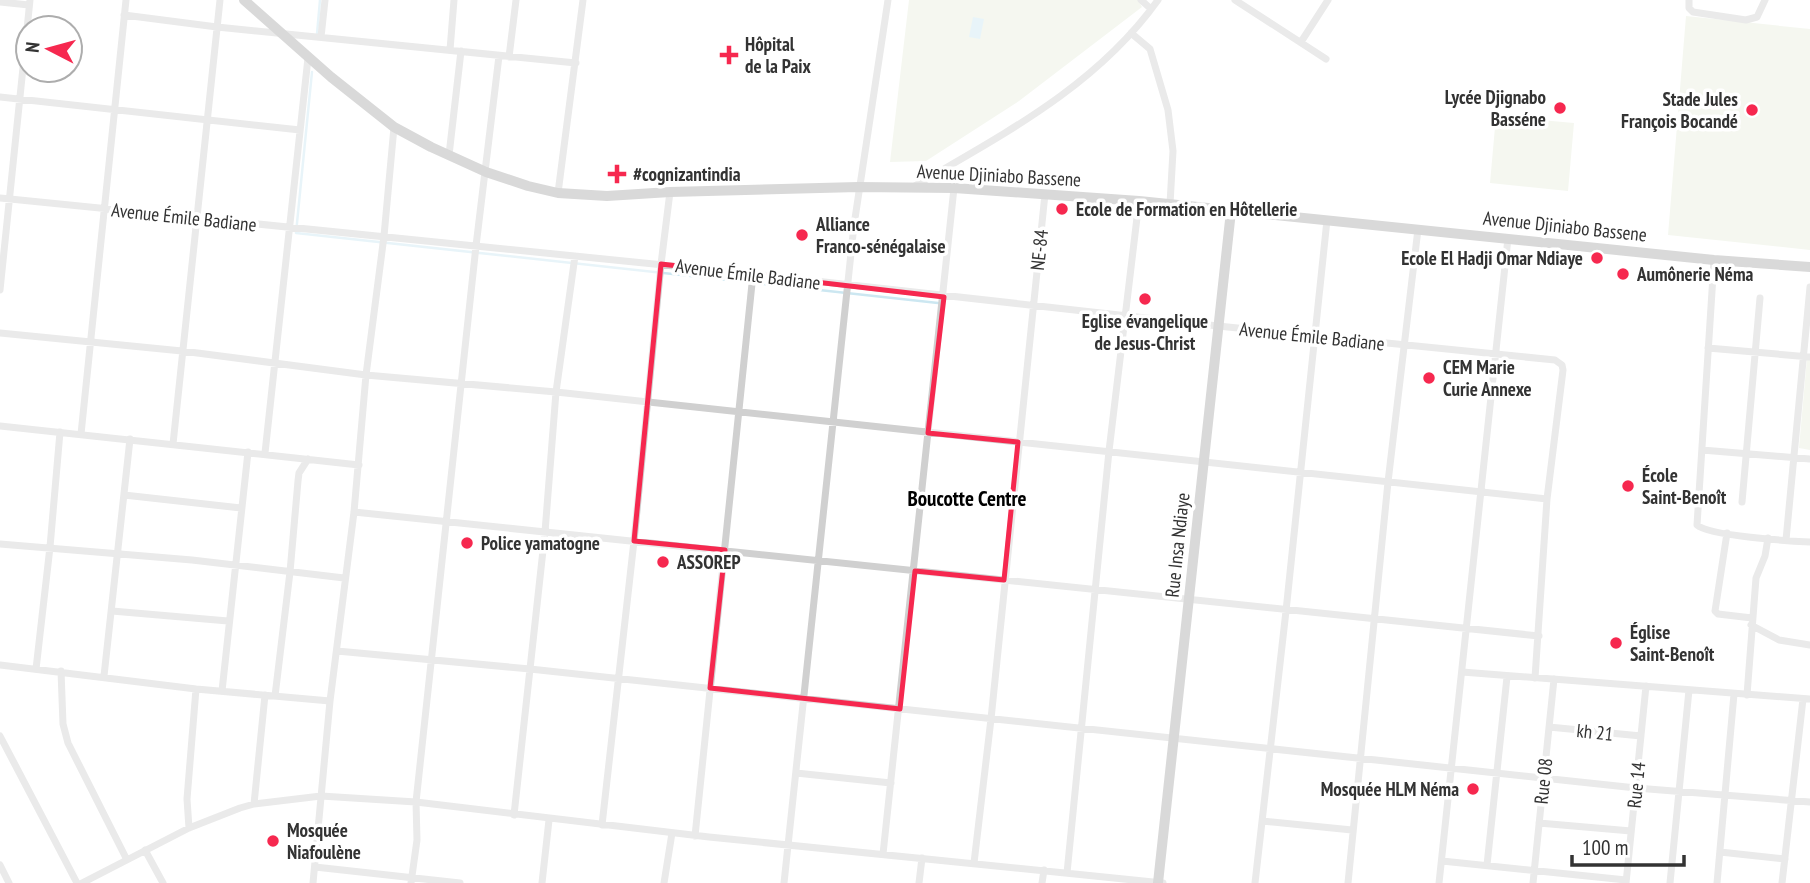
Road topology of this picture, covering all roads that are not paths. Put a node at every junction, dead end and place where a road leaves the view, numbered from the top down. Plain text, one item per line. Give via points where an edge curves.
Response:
1 (125, 0) edge
2 (220, 0) edge
3 (244, 0) edge
4 (324, 0) edge
5 (454, 0) edge
6 (516, 0) edge
7 (583, 0) edge
8 (888, 0) edge
9 (1141, 0) edge
10 (1158, 0) edge
11 (1235, 0) edge
12 (1328, 0) edge
13 (1689, 0) edge
14 (1765, 0) edge
15 (0, 2) edge
16 (29, 3) edge
17 (1151, 9) junction
18 (124, 15) junction
19 (217, 27) junction
20 (280, 33) junction
21 (1131, 33) junction
22 (321, 37) junction
23 (1301, 42) junction
24 (450, 50) junction
25 (461, 51) junction
26 (499, 56) junction
27 (509, 57) junction
28 (308, 58) junction
29 (1326, 59) dead end
30 (576, 63) junction
31 (0, 96) edge
32 (19, 99) junction
33 (114, 109) junction
34 (208, 120) junction
35 (394, 127) junction
36 (300, 130) junction
37 (449, 156) junction
38 (486, 172) junction
39 (858, 187) junction
40 (913, 187) junction
41 (954, 188) junction
42 (670, 192) junction
43 (558, 193) junction
44 (1045, 194) junction
45 (0, 198) edge
46 (11, 199) junction
47 (1139, 201) junction
48 (1170, 204) junction
49 (104, 209) junction
50 (1231, 211) junction
51 (198, 218) junction
52 (1327, 220) junction
53 (289, 227) junction
54 (1418, 229) junction
55 (384, 236) junction
56 (1508, 238) junction
57 (476, 246) junction
58 (575, 256) junction
59 (1714, 260) junction
60 (661, 264) junction
61 (1810, 267) edge
62 (752, 274) junction
63 (847, 286) junction
64 (1810, 287) edge
65 (0, 290) edge
66 (944, 296) junction
67 (1760, 298) dead end
68 (1033, 306) junction
69 (1124, 316) junction
70 (1218, 327) junction
71 (0, 333) edge
72 (1315, 336) junction
73 (90, 343) junction
74 (1404, 345) junction
75 (1708, 348) junction
76 (182, 351) junction
77 (1755, 353) junction
78 (1495, 356) junction
79 (1807, 357) edge
80 (274, 364) junction
81 (366, 374) junction
82 (461, 383) junction
83 (556, 392) junction
84 (647, 403) junction
85 (737, 413) junction
86 (831, 423) junction
87 (0, 426) edge
88 (60, 432) junction
89 (928, 433) junction
90 (81, 434) junction
91 (130, 439) junction
92 (1018, 442) junction
93 (173, 444) junction
94 (1702, 450) junction
95 (1109, 451) junction
96 (248, 452) junction
97 (265, 453) junction
98 (1746, 453) junction
99 (1793, 458) junction
100 (308, 459) junction
101 (1810, 459) edge
102 (1203, 461) junction
103 (359, 465) junction
104 (1300, 471) junction
105 (1388, 482) junction
106 (1479, 492) junction
107 (124, 495) junction
108 (1547, 499) junction
109 (1742, 502) dead end
110 (241, 508) junction
111 (354, 512) junction
112 (446, 521) junction
113 (545, 532) junction
114 (1727, 533) junction
115 (1768, 538) junction
116 (1786, 540) junction
117 (634, 541) junction
118 (1810, 542) edge
119 (0, 544) edge
120 (50, 547) junction
121 (725, 550) junction
122 (118, 554) junction
123 (820, 560) junction
124 (236, 565) junction
125 (915, 571) junction
126 (290, 572) junction
127 (344, 578) junction
128 (1004, 580) junction
129 (1094, 589) junction
130 (1189, 600) junction
131 (112, 611) junction
132 (1286, 611) junction
133 (228, 621) junction
134 (1375, 621) junction
135 (1751, 622) junction
136 (1467, 629) junction
137 (1539, 636) junction
138 (1810, 645) edge
139 (337, 651) junction
140 (433, 659) junction
141 (0, 665) edge
142 (36, 668) junction
143 (530, 669) junction
144 (61, 671) junction
145 (1462, 673) junction
146 (104, 676) junction
147 (1507, 677) junction
148 (619, 678) junction
149 (1535, 678) junction
150 (1555, 679) junction
151 (1646, 686) junction
152 (710, 688) junction
153 (196, 689) junction
154 (1689, 690) junction
155 (222, 691) junction
156 (1734, 694) junction
157 (265, 695) junction
158 (1747, 695) junction
159 (275, 696) junction
160 (1807, 699) edge
161 (804, 700) junction
162 (330, 701) junction
163 (900, 709) junction
164 (991, 719) junction
165 (1549, 727) junction
166 (1082, 728) junction
167 (0, 736) edge
168 (1641, 736) junction
169 (1174, 740) junction
170 (1270, 749) junction
171 (1360, 759) junction
172 (1451, 768) junction
173 (1496, 772) junction
174 (796, 773) junction
175 (1544, 777) junction
176 (891, 783) junction
177 (1636, 788) junction
178 (1679, 792) junction
179 (1725, 795) junction
180 (321, 796) junction
181 (1792, 801) junction
182 (416, 802) junction
183 (1810, 802) edge
184 (254, 804) junction
185 (514, 816) junction
186 (549, 820) junction
187 (1262, 821) junction
188 (1539, 823) junction
189 (602, 825) junction
190 (189, 828) junction
191 (1352, 830) junction
192 (1631, 831) junction
193 (672, 833) junction
194 (695, 835) junction
195 (788, 845) junction
196 (145, 850) junction
197 (1720, 852) junction
198 (883, 854) junction
199 (127, 858) junction
200 (922, 858) junction
201 (1785, 859) junction
202 (1442, 861) junction
203 (974, 863) junction
204 (0, 865) edge
205 (1487, 865) junction
206 (315, 867) junction
207 (1044, 870) junction
208 (1534, 870) junction
209 (1067, 873) junction
210 (1098, 880) edge
211 (412, 881) edge
212 (1626, 882) edge
213 (9, 883) edge
214 (77, 883) edge
215 (82, 883) edge
216 (163, 883) edge
217 (313, 883) edge
218 (460, 883) edge
219 (542, 883) edge
220 (664, 883) edge
221 (784, 883) edge
222 (919, 883) edge
223 (1042, 883) edge
224 (1160, 883) edge
225 (1255, 883) edge
226 (1348, 883) edge
227 (1439, 883) edge
228 (1533, 883) edge
229 (1670, 883) edge
230 (1717, 883) edge
231 (1782, 883) edge

1 - 18 street
2 - 19 street
3 - 20 main road, Avenue Djiniabo Bassene
4 - 22 street
5 - 24 street
6 - 27 street
7 - 30 street
8 - 39 street
9 - 17 street
10 - 17 street
11 - 23 street
12 - 23 street
13 - 14 street via 1693,12 1746,20 1757,17
15 - 16 street
16 - 32 street
17 - 21 street
18 - 19 street
18 - 33 street
19 - 20 street
19 - 34 street
20 - 22 street
20 - 28 main road, Avenue Djiniabo Bassene
21 - 40 street via 1093,71 1035,116
21 - 48 street via 1150,49 1168,110 1173,151
22 - 24 street
23 - 29 street
24 - 25 street
25 - 26 street
25 - 37 street
26 - 27 street
26 - 38 street
27 - 30 street
28 - 35 main road, Avenue Djiniabo Bassene
28 - 36 street
30 - 43 street
31 - 32 street
32 - 33 street
32 - 46 street
33 - 34 street
33 - 49 street
34 - 36 street
34 - 51 street
35 - 37 main road, Avenue Djiniabo Bassene
35 - 55 street
36 - 53 street
37 - 38 main road, Avenue Djiniabo Bassene
38 - 43 main road, Avenue Djiniabo Bassene
38 - 57 street
39 - 40 main road, Avenue Djiniabo Bassene
39 - 42 main road, Avenue Djiniabo Bassene
39 - 63 street
40 - 41 main road, Avenue Djiniabo Bassene
41 - 44 main road, Avenue Djiniabo Bassene
41 - 66 street
42 - 43 main road, Avenue Djiniabo Bassene
42 - 60 street
44 - 47 main road, Avenue Djiniabo Bassene
44 - 68 street, NE-84
45 - 46 street, Avenue Émile Badiane
46 - 49 street, Avenue Émile Badiane
46 - 65 street
47 - 48 main road, Avenue Djiniabo Bassene
47 - 69 street
48 - 50 main road, Avenue Djiniabo Bassene
49 - 51 street, Avenue Émile Badiane
49 - 73 street
50 - 52 main road, Avenue Djiniabo Bassene
50 - 70 main road, Rue Insa Ndiaye
51 - 53 street, Avenue Émile Badiane
51 - 76 street
52 - 54 main road, Avenue Djiniabo Bassene
52 - 72 street
53 - 55 street, Avenue Émile Badiane
53 - 80 street
54 - 56 main road, Avenue Djiniabo Bassene
54 - 74 street
55 - 57 street, Avenue Émile Badiane
55 - 81 street
56 - 59 main road, Avenue Djiniabo Bassene
56 - 78 street
57 - 58 street, Avenue Émile Badiane
57 - 82 street
58 - 60 street, Avenue Émile Badiane
58 - 83 street
59 - 61 main road, Avenue Djiniabo Bassene
59 - 75 street
60 - 62 street, Avenue Émile Badiane
60 - 84 street
62 - 63 street, Avenue Émile Badiane
62 - 85 street
63 - 66 street, Avenue Émile Badiane
63 - 86 street
64 - 79 street
66 - 68 street, Avenue Émile Badiane
66 - 89 street
67 - 77 street
68 - 69 street, Avenue Émile Badiane
68 - 92 street, NE-84
69 - 70 street, Avenue Émile Badiane
69 - 95 street
70 - 72 street, Avenue Émile Badiane
70 - 102 main road, Rue Insa Ndiaye
71 - 73 street
72 - 74 street, Avenue Émile Badiane
72 - 104 street
73 - 76 street
73 - 90 street
74 - 78 street, Avenue Émile Badiane
74 - 105 street
75 - 77 street
75 - 94 street
76 - 80 street
76 - 93 street
77 - 79 street
77 - 98 street
78 - 106 street
78 - 108 street, Avenue Émile Badiane via 1555,360 1562,365
79 - 99 street
80 - 81 street
80 - 97 street
81 - 82 street
81 - 103 street
82 - 83 street
82 - 112 street
83 - 84 street
83 - 113 street
84 - 85 street
84 - 117 street
85 - 86 street
85 - 121 street
86 - 89 street
86 - 123 street
87 - 88 street
88 - 90 street
88 - 120 street
89 - 92 street
89 - 125 street
90 - 91 street
91 - 93 street
91 - 107 street
92 - 95 street
92 - 128 street, NE-84
93 - 96 street
94 - 98 street
94 - 114 street via 1698,525
95 - 102 street
95 - 129 street
96 - 97 street
96 - 110 street
97 - 100 street
98 - 99 street
98 - 109 street
99 - 101 street
99 - 116 street
100 - 103 street
100 - 126 street via 299,473
102 - 104 street
102 - 130 main road, Rue Insa Ndiaye
103 - 111 street
104 - 105 street
104 - 132 street
105 - 106 street
105 - 134 street
106 - 108 street
106 - 136 street
107 - 110 street
107 - 122 street
108 - 137 street
110 - 124 street
111 - 112 street
111 - 127 street
112 - 113 street
112 - 140 street
113 - 117 street
113 - 143 street
114 - 115 street
114 - 135 street via 1715,611
115 - 116 street
115 - 135 street via 1756,578
116 - 118 street
117 - 121 street
117 - 148 street
119 - 120 street
120 - 122 street
120 - 142 street
121 - 123 street
121 - 152 street
122 - 124 street
122 - 131 street
123 - 125 street
123 - 161 street
124 - 126 street
124 - 133 street
125 - 128 street
125 - 163 street
126 - 127 street
126 - 159 street
127 - 139 street
128 - 129 street
128 - 164 street, NE-84
129 - 130 street
129 - 166 street
130 - 132 street
130 - 169 main road, Rue Insa Ndiaye
131 - 133 street
131 - 146 street
132 - 134 street
132 - 170 street
133 - 155 street
134 - 136 street
134 - 171 street
135 - 138 street via 1779,640
135 - 158 street
136 - 137 street
136 - 145 street
137 - 149 street
139 - 140 street
139 - 162 street
140 - 143 street
140 - 182 street
141 - 142 street
142 - 144 street
143 - 148 street
143 - 185 street
144 - 146 street
144 - 199 street via 64,724 72,755
145 - 147 street
145 - 172 street
146 - 153 street
147 - 149 street
147 - 173 street
148 - 152 street
148 - 189 street
149 - 150 street
150 - 151 street
150 - 165 street, Rue 08
151 - 154 street
151 - 168 street, Rue 14
152 - 161 street
152 - 194 street
153 - 155 street
153 - 190 street
154 - 156 street
154 - 178 street
155 - 157 street
156 - 158 street
156 - 179 street
157 - 159 street
157 - 184 street
158 - 160 street
159 - 162 street
160 - 181 street
161 - 163 street
161 - 174 street
162 - 180 street
163 - 164 street
163 - 176 street
164 - 166 street
164 - 203 street, NE-84
165 - 168 street, kh 21
165 - 175 street, Rue 08
166 - 169 street
166 - 209 street
167 - 214 street
168 - 177 street, Rue 14
169 - 170 street
169 - 224 main road, Rue Insa Ndiaye
170 - 171 street
170 - 187 street
171 - 172 street
171 - 191 street
172 - 173 street
172 - 202 street
173 - 175 street
173 - 205 street
174 - 176 street
174 - 195 street
175 - 177 street
175 - 188 street, Rue 08
176 - 198 street
177 - 178 street
177 - 192 street, Rue 14
178 - 179 street
178 - 229 street
179 - 181 street
179 - 197 street
180 - 182 street
180 - 184 street
180 - 206 street
181 - 183 street
181 - 201 street
182 - 185 street
182 - 211 street
184 - 190 street
185 - 186 street
186 - 189 street
186 - 219 street
187 - 191 street
187 - 225 street
188 - 192 street
188 - 208 street, Rue 08
189 - 193 street
190 - 196 street
191 - 226 street
192 - 212 street, Rue 14
193 - 194 street
193 - 220 street
194 - 195 street
195 - 198 street
195 - 221 street
196 - 199 street
196 - 216 street
197 - 201 street
197 - 230 street
198 - 200 street
199 - 215 street
200 - 203 street
200 - 222 street
201 - 231 street
202 - 205 street
202 - 227 street
203 - 207 street
204 - 213 street
205 - 208 street
206 - 211 street
206 - 217 street
207 - 209 street
207 - 223 street
208 - 212 street
208 - 228 street, Rue 08
209 - 210 street
210 - 224 street
211 - 218 street

